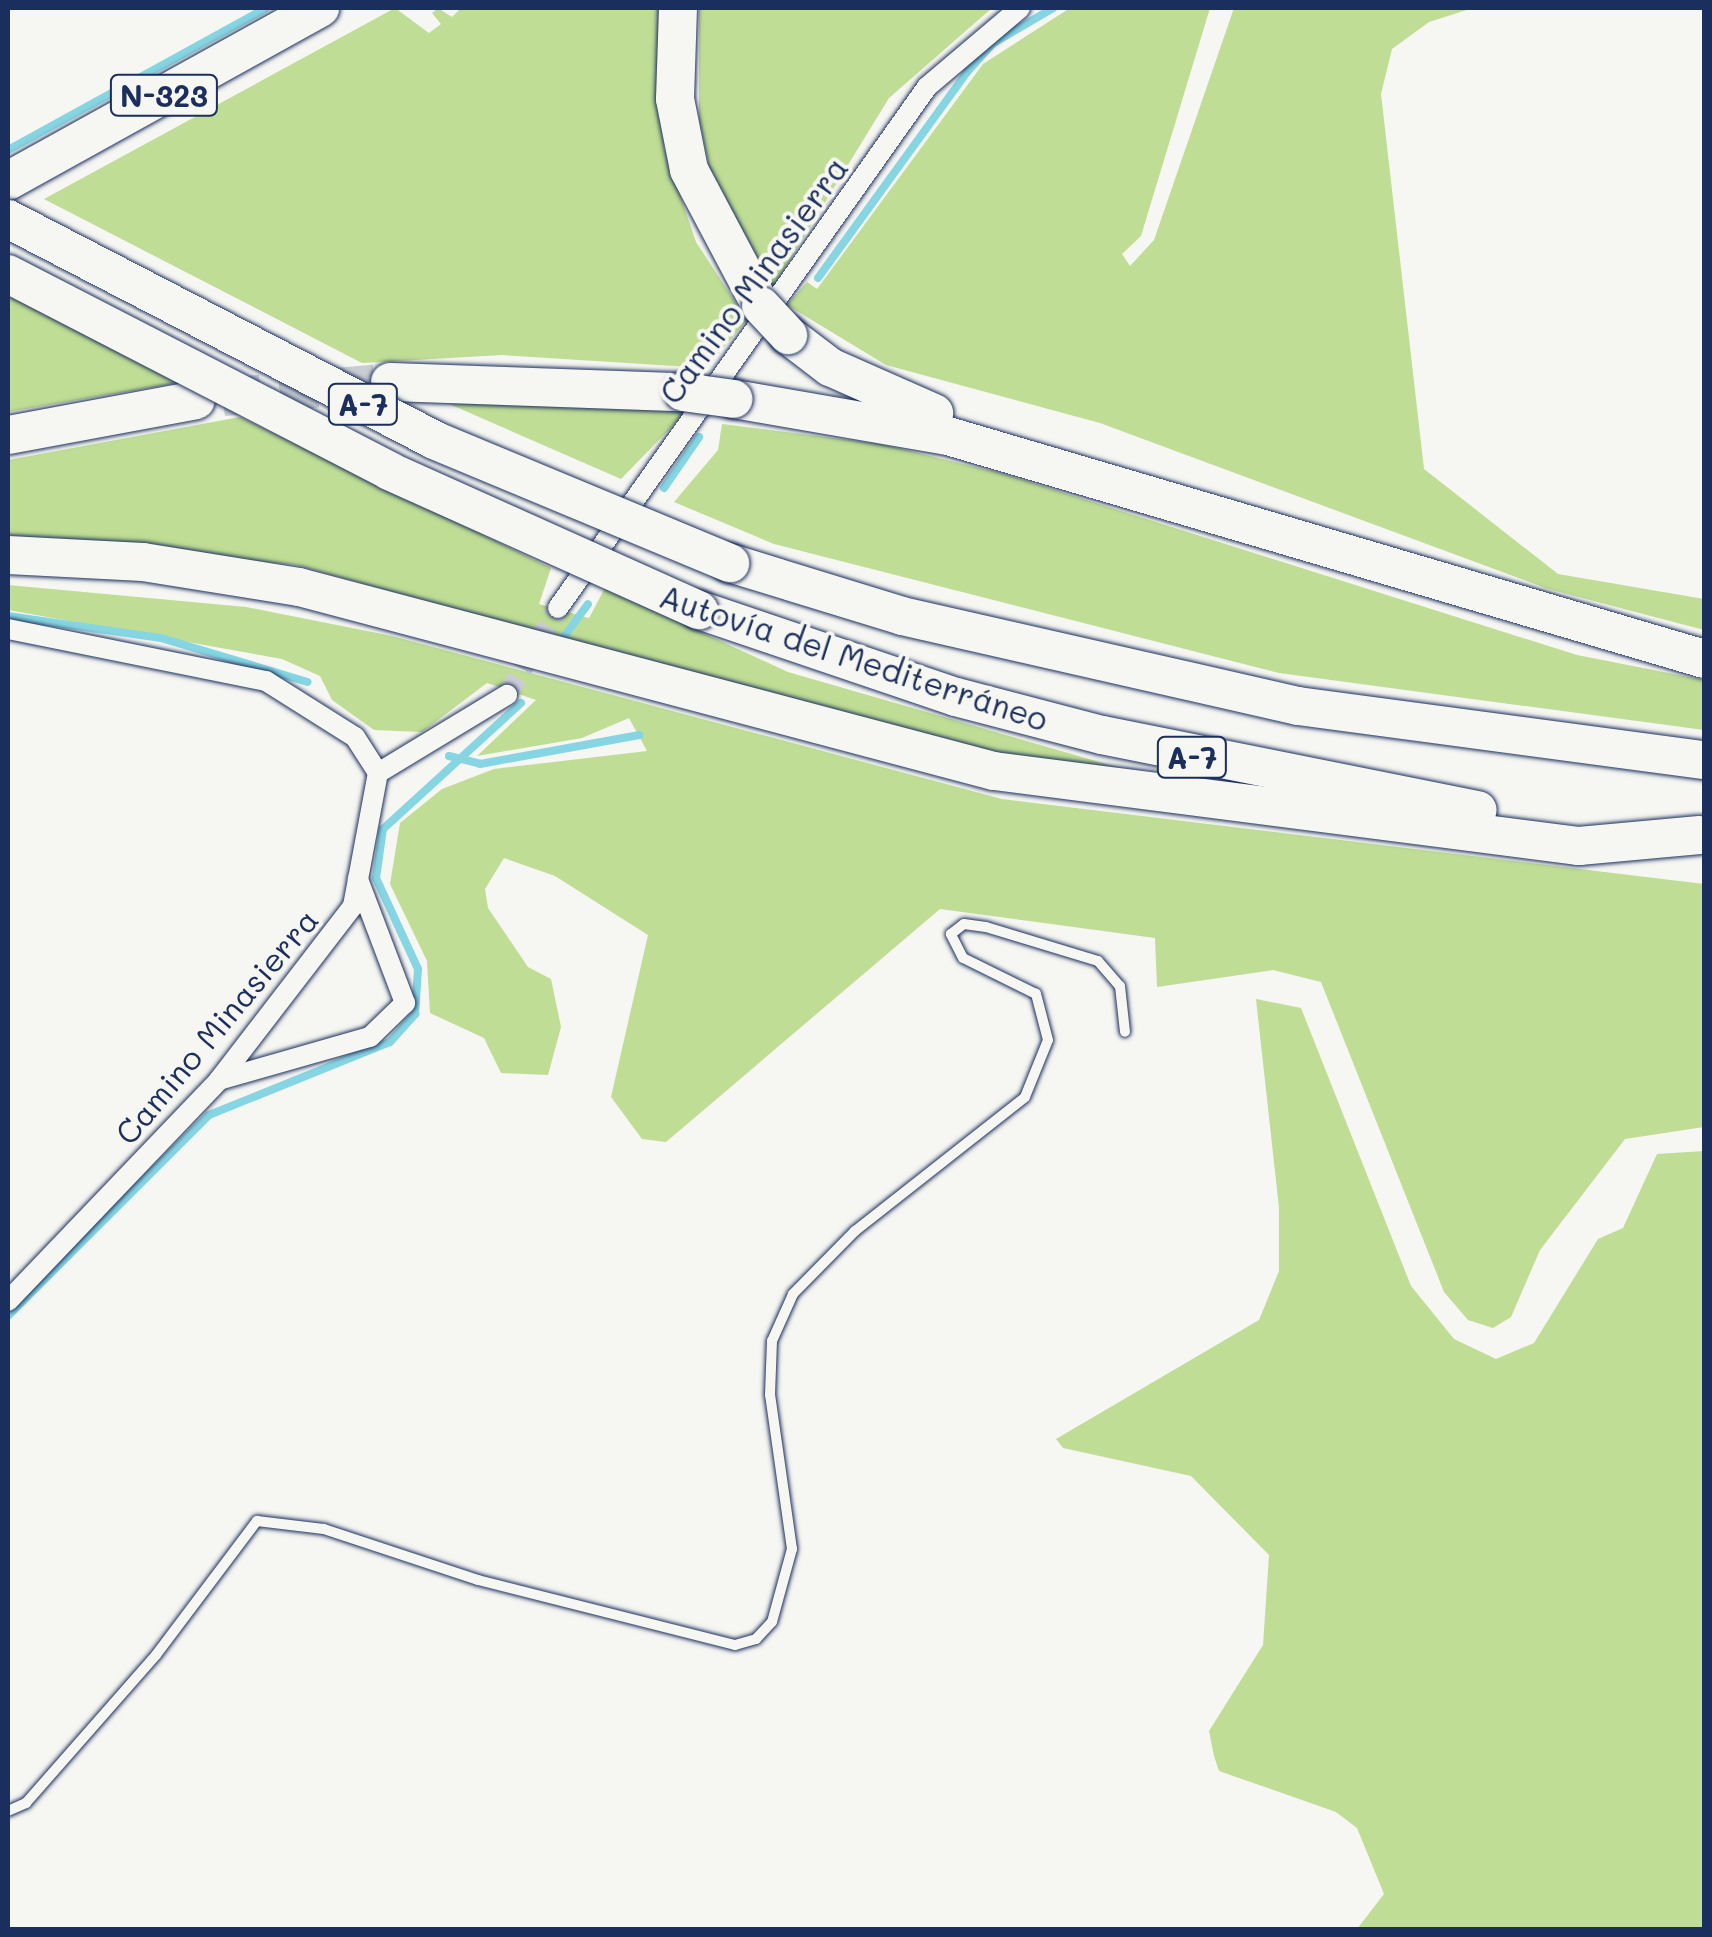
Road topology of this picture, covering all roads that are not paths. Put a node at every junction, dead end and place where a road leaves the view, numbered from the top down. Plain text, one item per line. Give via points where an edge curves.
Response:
1 (320, 8) edge
2 (678, 8) edge
3 (1020, 8) edge
4 (8, 180) edge
5 (8, 220) edge
6 (8, 274) edge
7 (390, 382) tunnel mouth
8 (196, 400) tunnel mouth
9 (8, 435) edge
10 (1088, 474) junction
11 (8, 555) edge
12 (558, 608) tunnel mouth
13 (8, 629) edge
14 (1704, 659) edge
15 (507, 695) tunnel mouth
16 (1704, 760) edge
17 (378, 773) junction
18 (1702, 835) edge
19 (358, 879) junction
20 (1124, 1032) dead end
21 (219, 1080) junction
22 (8, 1301) edge
23 (8, 1810) edge

1 - 4 highway, N-323
2 - 10 highway, bridge via 675,99 689,170 761,306 788,335 882,395 1032,442
3 - 12 street, Camino Minasierra via 927,87
5 - 16 highway, Autovía del Mediterráneo / A-7, bridge via 434,440 730,562 902,616 1298,706
6 - 18 highway, Autovía del Mediterráneo / A-7, bridge via 389,471 699,610 956,698 1256,773
7 - 10 highway, bridge via 734,398 892,424
8 - 9 highway
10 - 14 highway
11 - 18 highway via 143,562 299,587 994,770 1580,846
13 - 17 street via 266,681 355,737
15 - 17 street
17 - 19 street, Camino Minasierra
19 - 21 street, Camino Minasierra via 353,906
19 - 21 street via 406,1003 370,1037
20 - 23 lane via 1120,986 1098,961 986,928 964,924 951,934 963,958 1036,994 1048,1040 1025,1097 855,1231 793,1294 772,1341 770,1395 792,1549 772,1622 756,1639 734,1646 478,1580 324,1529 257,1521 156,1655 26,1803
21 - 22 street, Camino Minasierra

